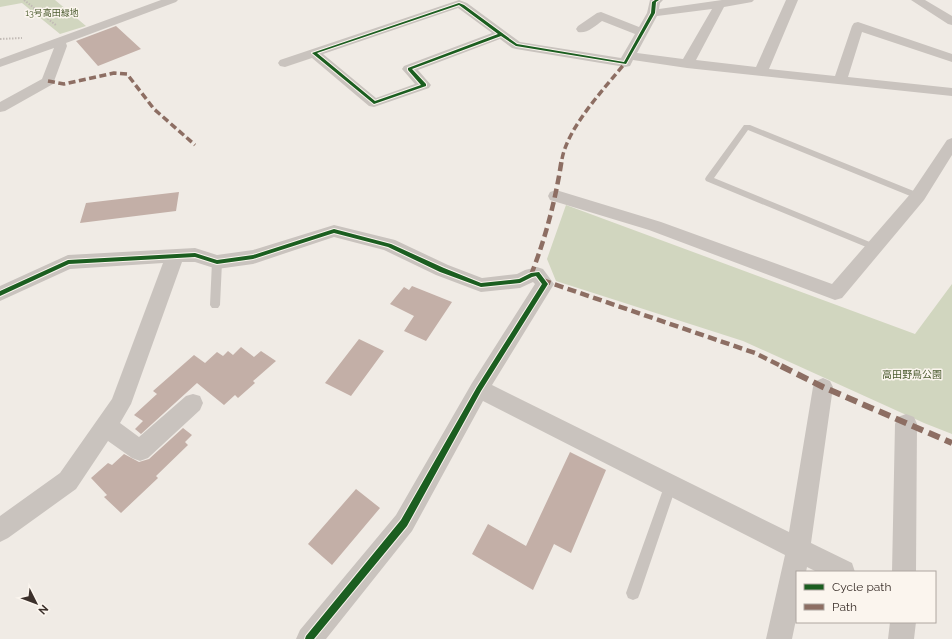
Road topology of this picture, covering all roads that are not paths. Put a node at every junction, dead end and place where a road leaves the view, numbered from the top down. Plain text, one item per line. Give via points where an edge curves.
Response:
1 (172, 0) edge
2 (657, 0) edge
3 (748, 0) edge
4 (792, 0) edge
5 (917, 0) edge
6 (720, 4) junction
7 (653, 14) junction
8 (952, 21) edge
9 (582, 29) dead end
10 (642, 33) junction
11 (501, 34) junction
12 (60, 35) junction
13 (314, 54) junction
14 (628, 56) junction
15 (952, 58) edge
16 (0, 63) edge
17 (285, 63) dead end
18 (687, 64) junction
19 (761, 72) junction
20 (841, 79) junction
21 (952, 92) edge
22 (0, 108) edge
23 (951, 147) edge
24 (556, 196) dead end
25 (918, 196) junction
26 (874, 247) junction
27 (175, 256) junction
28 (217, 262) junction
29 (0, 294) edge
30 (215, 305) dead end
31 (823, 387) dead end
32 (479, 389) junction
33 (194, 403) dead end
34 (906, 424) dead end
35 (106, 426) junction
36 (672, 484) junction
37 (0, 530) edge
38 (798, 550) junction
39 (841, 571) edge
40 (904, 571) edge
41 (634, 593) dead end
42 (902, 623) edge
43 (309, 639) edge
44 (779, 639) edge
45 (901, 639) edge

1 - 12 street
2 - 7 street via 654,2
3 - 6 street
4 - 19 street
5 - 8 street
6 - 7 street
6 - 18 street
7 - 10 street
9 - 10 street via 601,16
10 - 14 street
11 - 13 street via 459,4
11 - 13 street via 409,69 424,85 374,103
11 - 14 street via 516,45 625,63
12 - 16 street
12 - 22 street via 61,46 48,81
13 - 17 street
14 - 18 street
15 - 20 street via 858,26
18 - 19 street
19 - 20 street
20 - 21 street
23 - 25 street
24 - 26 street via 656,226 835,293
25 - 26 street
25 - 26 lane via 747,127 709,179
27 - 28 street via 195,255
27 - 29 street via 68,262
27 - 35 street via 121,404
28 - 30 lane
28 - 32 street via 253,257 334,231 389,245 481,285 520,281 537,274 545,284
31 - 38 street
32 - 36 street
32 - 43 street via 404,523
33 - 35 street via 140,451
34 - 40 street
35 - 37 street via 68,481
36 - 38 street
36 - 41 lane
38 - 39 street
38 - 44 street
42 - 45 street

